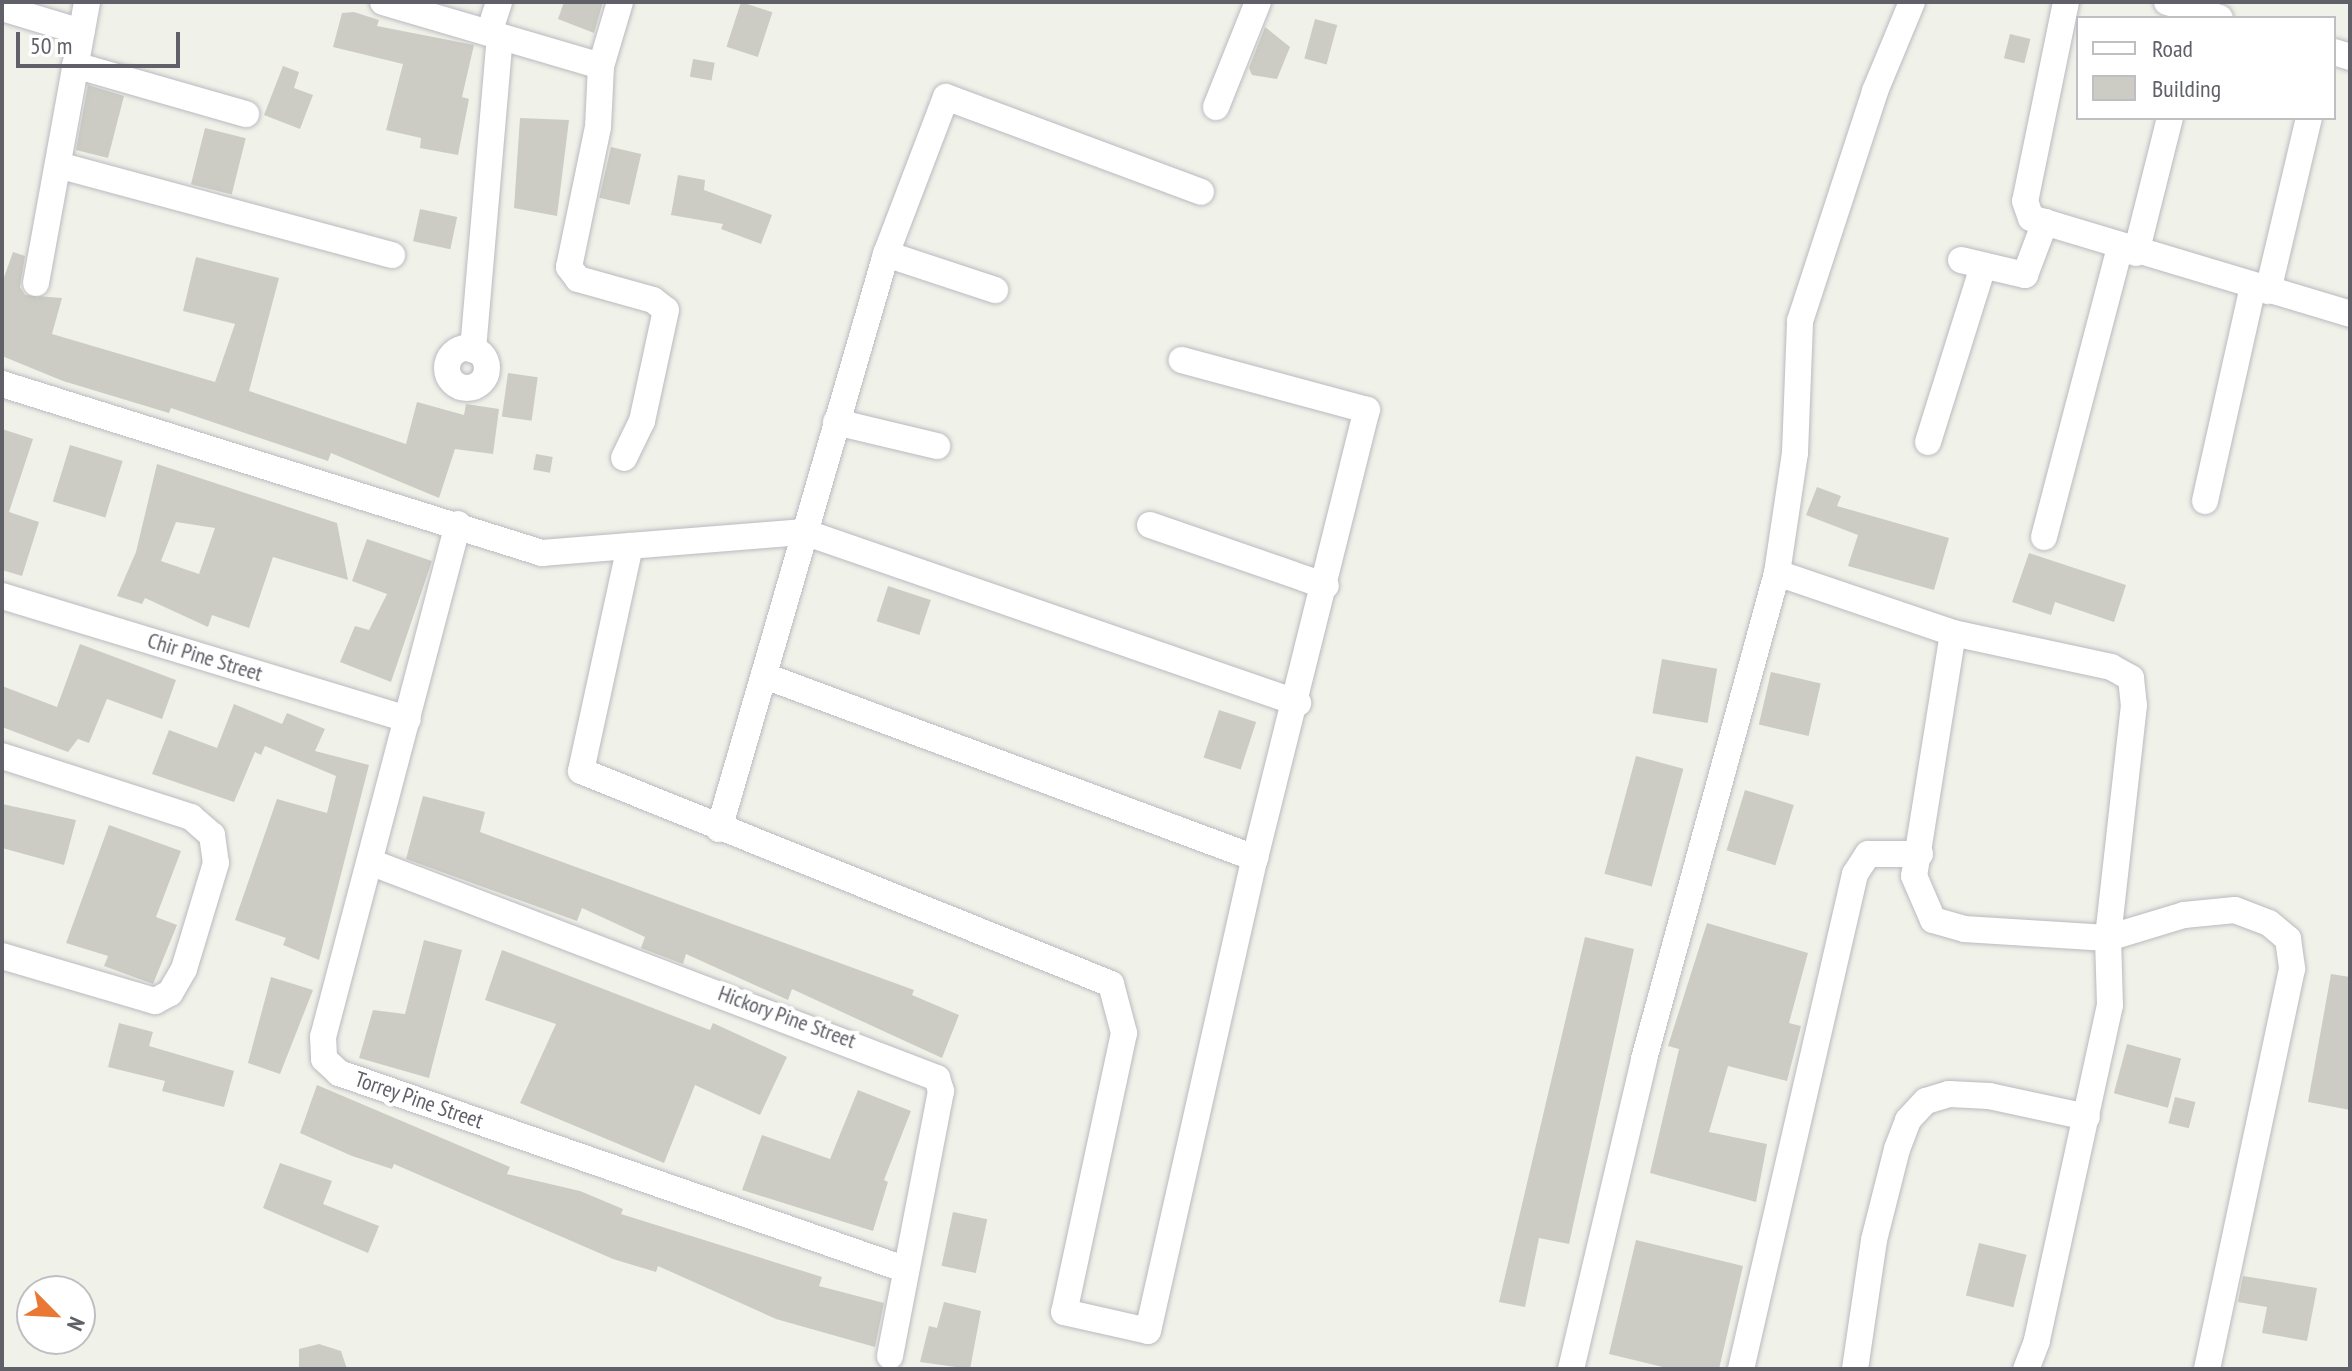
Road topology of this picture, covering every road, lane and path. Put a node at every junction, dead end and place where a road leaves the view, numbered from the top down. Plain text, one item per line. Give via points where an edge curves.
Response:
1 (87, 2) edge
2 (383, 2) edge
3 (499, 2) edge
4 (620, 2) edge
5 (1258, 2) edge
6 (1912, 2) edge
7 (2066, 2) edge
8 (2167, 2) edge
9 (2, 8) edge
10 (2204, 16) edge
11 (81, 32) junction
12 (495, 35) junction
13 (75, 65) junction
14 (601, 66) junction
15 (1216, 107) dead end
16 (246, 114) dead end
17 (2169, 120) edge
18 (2308, 120) edge
19 (58, 165) junction
20 (1201, 192) dead end
21 (2045, 222) junction
22 (2128, 250) junction
23 (886, 254) junction
24 (392, 255) dead end
25 (36, 283) dead end
26 (2261, 288) junction
27 (995, 290) dead end
28 (2350, 314) edge
29 (473, 350) dead end
30 (1182, 360) dead end
31 (2, 384) edge
32 (836, 422) junction
33 (1928, 442) dead end
34 (937, 446) dead end
35 (624, 458) dead end
36 (2205, 501) dead end
37 (458, 524) junction
38 (1150, 525) dead end
39 (804, 532) junction
40 (2044, 537) dead end
41 (630, 546) junction
42 (1777, 573) junction
43 (1326, 586) junction
44 (2, 596) edge
45 (1953, 633) junction
46 (765, 676) junction
47 (1298, 703) junction
48 (408, 719) junction
49 (2, 756) edge
50 (719, 829) junction
51 (1920, 854) junction
52 (1255, 858) junction
53 (370, 862) junction
54 (2108, 938) junction
55 (2, 956) edge
56 (2087, 1117) junction
57 (904, 1269) junction
58 (890, 1356) dead end
59 (1571, 1369) edge
60 (1741, 1369) edge
61 (1855, 1369) edge
62 (2026, 1369) edge
63 (2207, 1369) edge

1 - 11 street
2 - 12 street
3 - 12 street
4 - 14 street
5 - 15 street
6 - 42 street via 1875,91 1800,321 1795,453
7 - 21 street via 2025,201 2031,218
8 - 10 street
9 - 11 street
11 - 13 street
12 - 14 street
12 - 29 street
13 - 16 street
13 - 19 street
14 - 35 street via 598,127 569,267 578,279 653,300 666,310 642,421
17 - 22 street
18 - 26 street
19 - 24 street
19 - 25 street
20 - 23 street via 946,97
21 - 22 street
21 - 33 street via 2025,275 1972,264
22 - 26 street
22 - 40 street
23 - 27 street
23 - 32 street
26 - 28 street
26 - 36 street
30 - 43 street via 1367,410
31 - 37 street
32 - 34 street
32 - 39 street
37 - 41 street via 542,553
37 - 48 street, Torrey Pine Street
38 - 43 street
39 - 41 street
39 - 46 street
39 - 47 street
41 - 50 street via 581,771
42 - 45 street
42 - 59 street via 1644,1059
43 - 47 street
44 - 48 street, Chir Pine Street
45 - 51 street
45 - 54 street via 2111,667 2131,678 2134,705
46 - 50 street
46 - 52 street
47 - 52 street
48 - 53 street, Torrey Pine Street
49 - 55 street via 191,817 212,835 216,863 184,969 170,993 155,1001
50 - 52 street via 1111,984 1124,1033 1064,1312 1148,1331
51 - 54 street via 1914,876 1933,920 1964,929
51 - 60 street via 1868,854 1855,874
53 - 57 street, Hickory Pine Street via 924,1068 941,1091
53 - 57 street, Torrey Pine Street via 323,1037 330,1067
54 - 56 street via 2110,1005
54 - 63 street via 2184,915 2235,910 2269,923 2288,939 2292,969
56 - 61 street via 1989,1096 1949,1094 1926,1101 1908,1120 1874,1240
56 - 62 street
57 - 58 street, Hickory Pine Street

